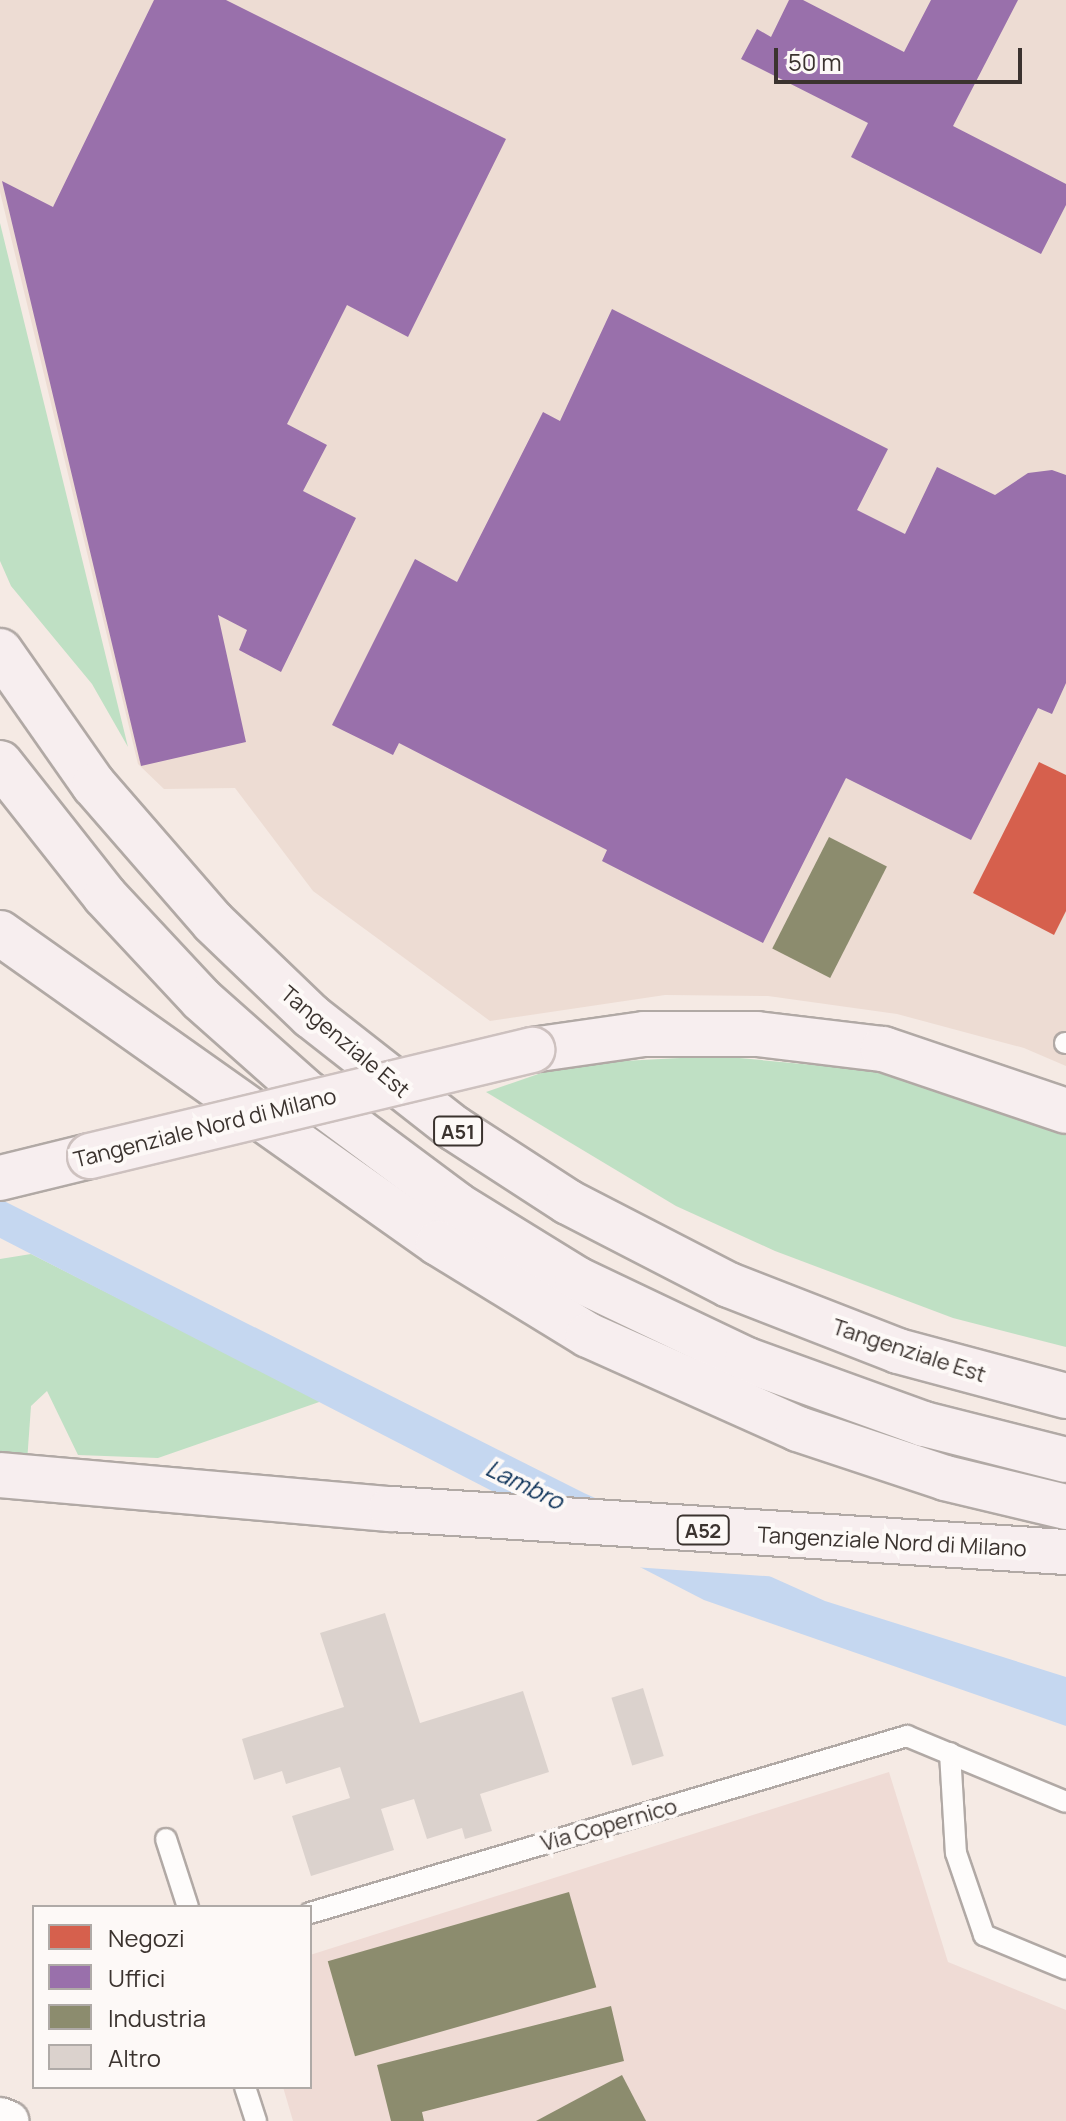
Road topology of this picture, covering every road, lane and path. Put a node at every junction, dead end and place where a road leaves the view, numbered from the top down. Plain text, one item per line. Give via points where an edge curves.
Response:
1 (0, 651) edge
2 (0, 763) edge
3 (0, 933) edge
4 (1066, 1111) edge
5 (0, 1178) edge
6 (1066, 1396) edge
7 (1066, 1460) edge
8 (0, 1475) edge
9 (1066, 1507) edge
10 (1066, 1552) edge
11 (950, 1753) junction
12 (1066, 1802) edge
13 (166, 1839) dead end
14 (187, 1905) edge
15 (312, 1912) edge
16 (1066, 1969) edge
17 (246, 2089) edge
18 (0, 2118) edge
19 (8, 2121) edge
20 (256, 2121) edge

1 - 6 highway, Tangenziale Est / A51 via 94,785 213,922 311,1016 454,1128 568,1202 729,1285 898,1351
2 - 7 highway via 105,896 201,999 331,1113 457,1205 577,1279 747,1360 924,1424
3 - 9 highway via 438,1243 588,1335 798,1429 945,1478
4 - 5 highway, Tangenziale Nord di Milano, bridge via 883,1049 757,1034 644,1034 532,1050
8 - 10 highway, Tangenziale Nord di Milano / A52 via 391,1509
11 - 12 lane
11 - 15 lane, Via Copernico via 907,1736
11 - 16 lane via 956,1853 984,1935
13 - 14 lane
17 - 20 lane
18 - 19 street

